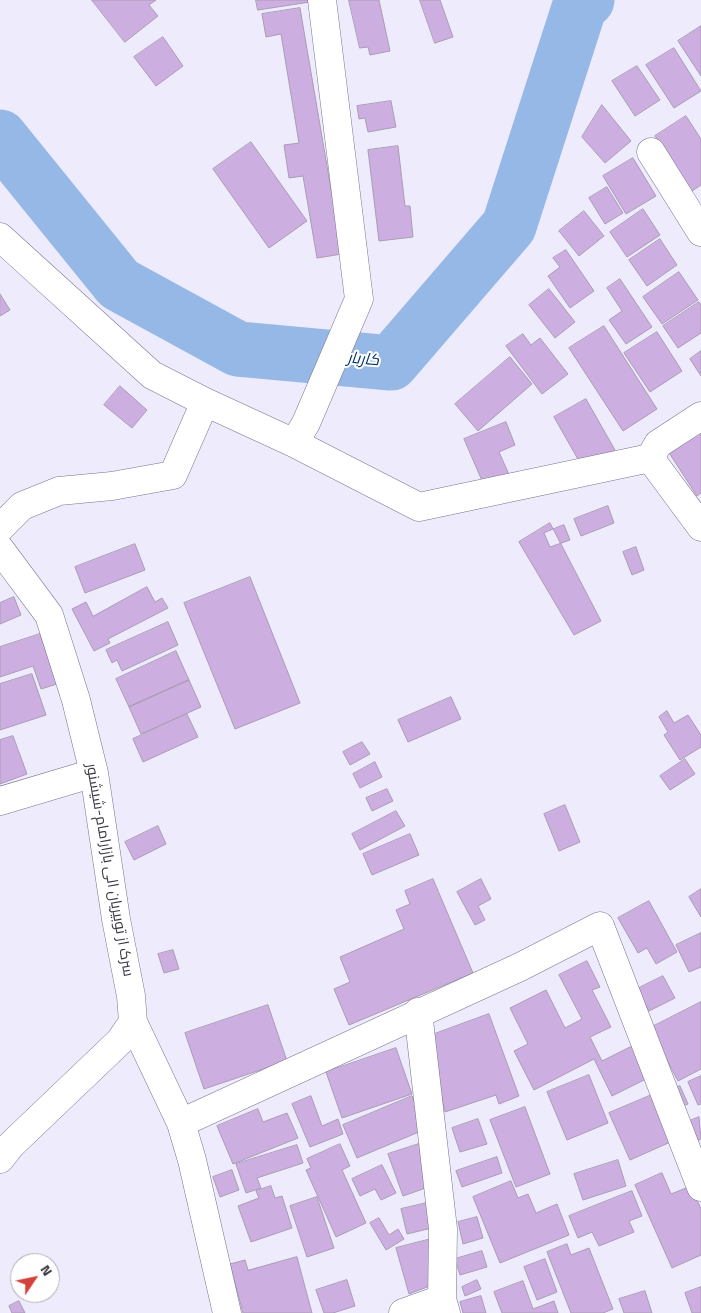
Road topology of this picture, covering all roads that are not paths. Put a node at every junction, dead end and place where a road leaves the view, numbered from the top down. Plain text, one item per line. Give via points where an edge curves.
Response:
1 (322, 0) edge
2 (651, 152) dead end
3 (701, 232) edge
4 (0, 237) edge
5 (205, 402) junction
6 (701, 416) edge
7 (300, 433) junction
8 (650, 458) junction
9 (0, 528) edge
10 (701, 528) edge
11 (0, 549) edge
12 (94, 773) junction
13 (0, 801) edge
14 (418, 1012) junction
15 (133, 1022) junction
16 (181, 1123) junction
17 (0, 1159) edge
18 (701, 1188) edge
19 (444, 1306) edge
20 (227, 1313) edge
21 (404, 1313) edge

1 - 7 street via 359,299
2 - 3 street
4 - 5 street via 152,374
5 - 7 street
5 - 9 street via 173,475 59,492 22,506
6 - 8 street via 658,444
7 - 8 street via 420,507
8 - 10 street
11 - 12 street, سرک از توبیریان الی بازارامام-شیشنور via 49,615 76,700
12 - 13 street
12 - 15 street, سرک از توبیریان الی بازارامام-شیشنور
14 - 16 street
14 - 18 street via 520,967 600,926
14 - 19 street via 443,1229
15 - 16 street
15 - 17 street via 120,1041
16 - 20 street
19 - 21 street

